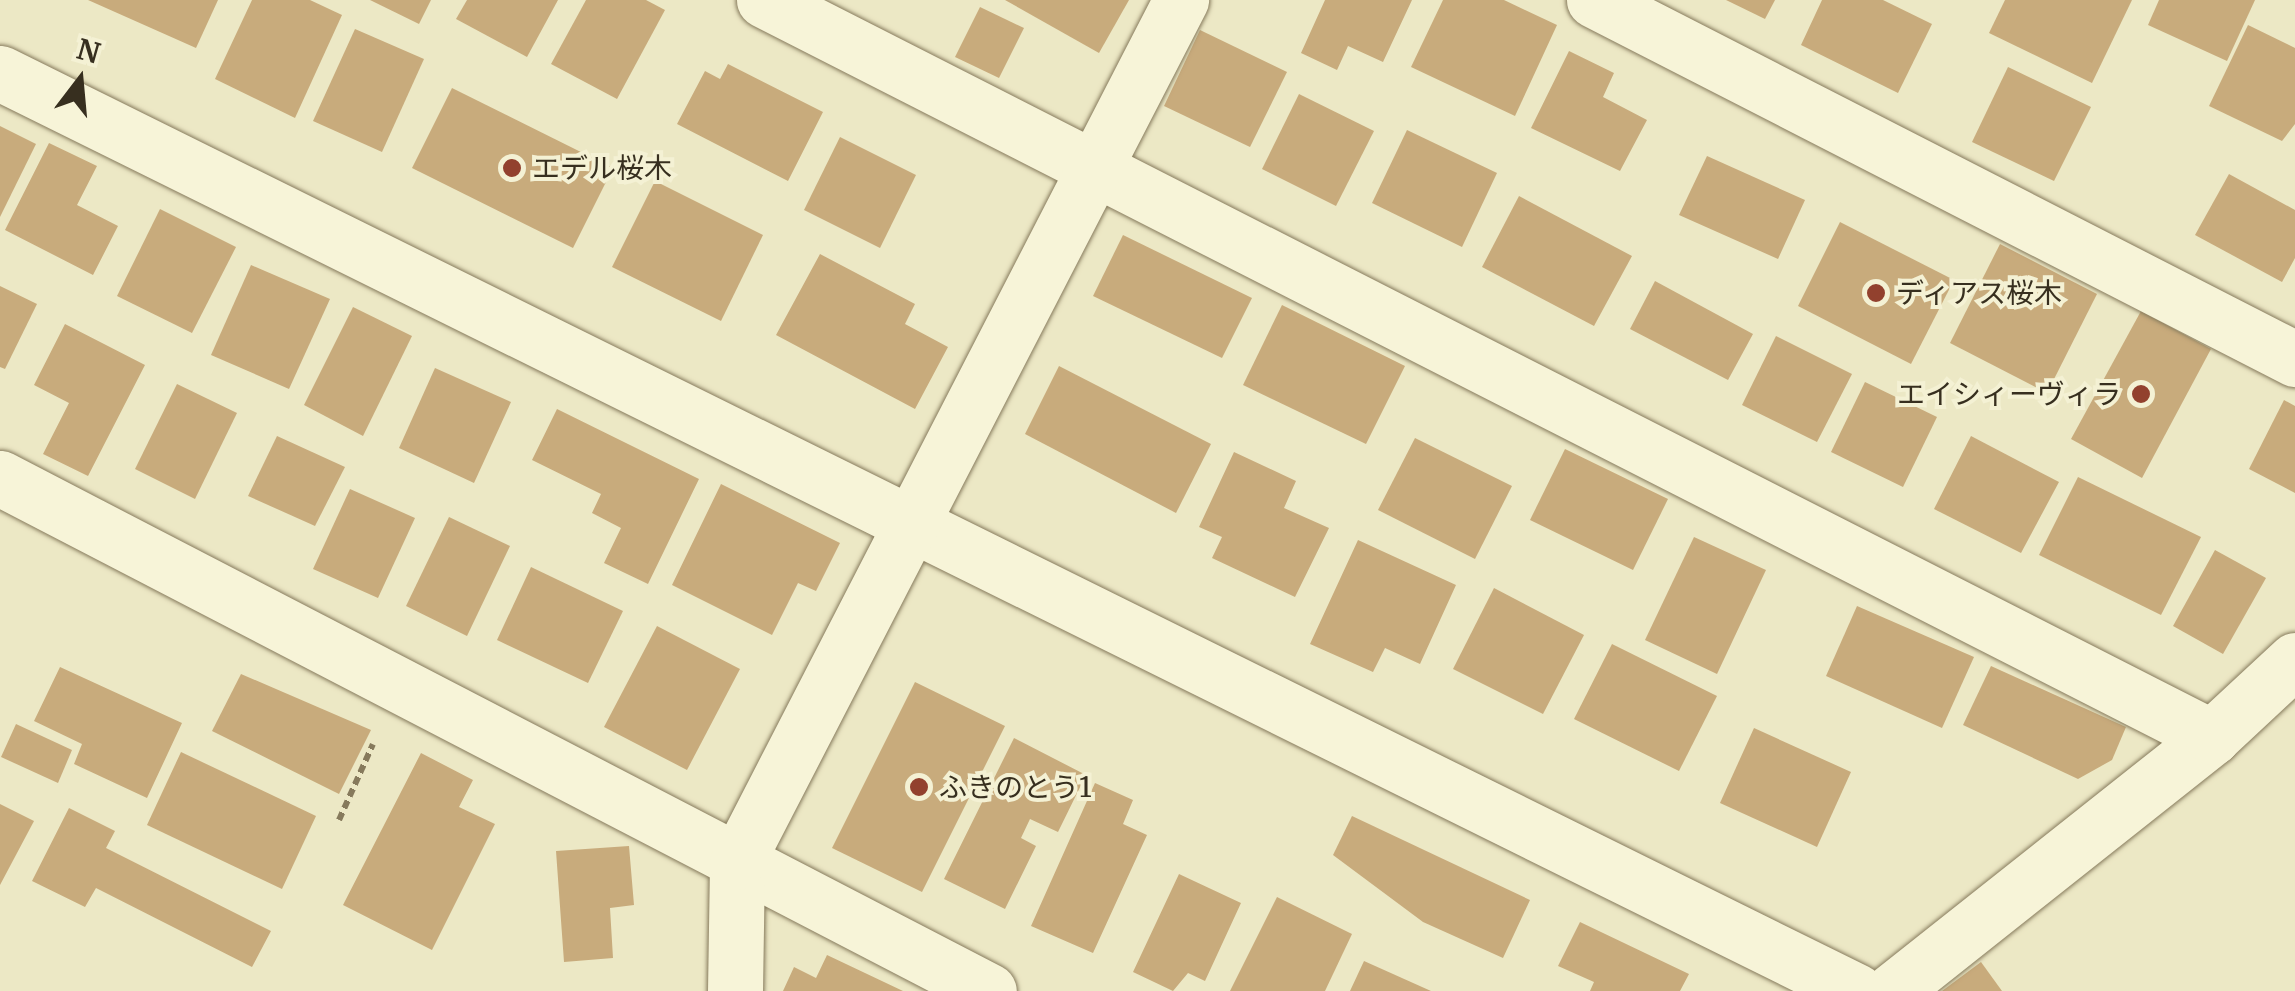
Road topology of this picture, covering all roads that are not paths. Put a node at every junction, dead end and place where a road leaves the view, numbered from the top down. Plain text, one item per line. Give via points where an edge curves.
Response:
1 (764, 0) edge
2 (1181, 0) edge
3 (1594, 0) edge
4 (0, 73) edge
5 (1099, 166) junction
6 (2295, 359) edge
7 (0, 478) edge
8 (906, 526) junction
9 (2295, 660) edge
10 (2212, 738) junction
11 (737, 862) junction
12 (735, 991) edge
13 (989, 991) edge
14 (1856, 991) edge
15 (1892, 991) edge

1 - 5 street
2 - 5 street
3 - 6 street
4 - 8 street
5 - 8 street
5 - 10 street
7 - 11 street
8 - 11 street
8 - 14 street
9 - 10 street
10 - 15 street
11 - 12 street
11 - 13 street

